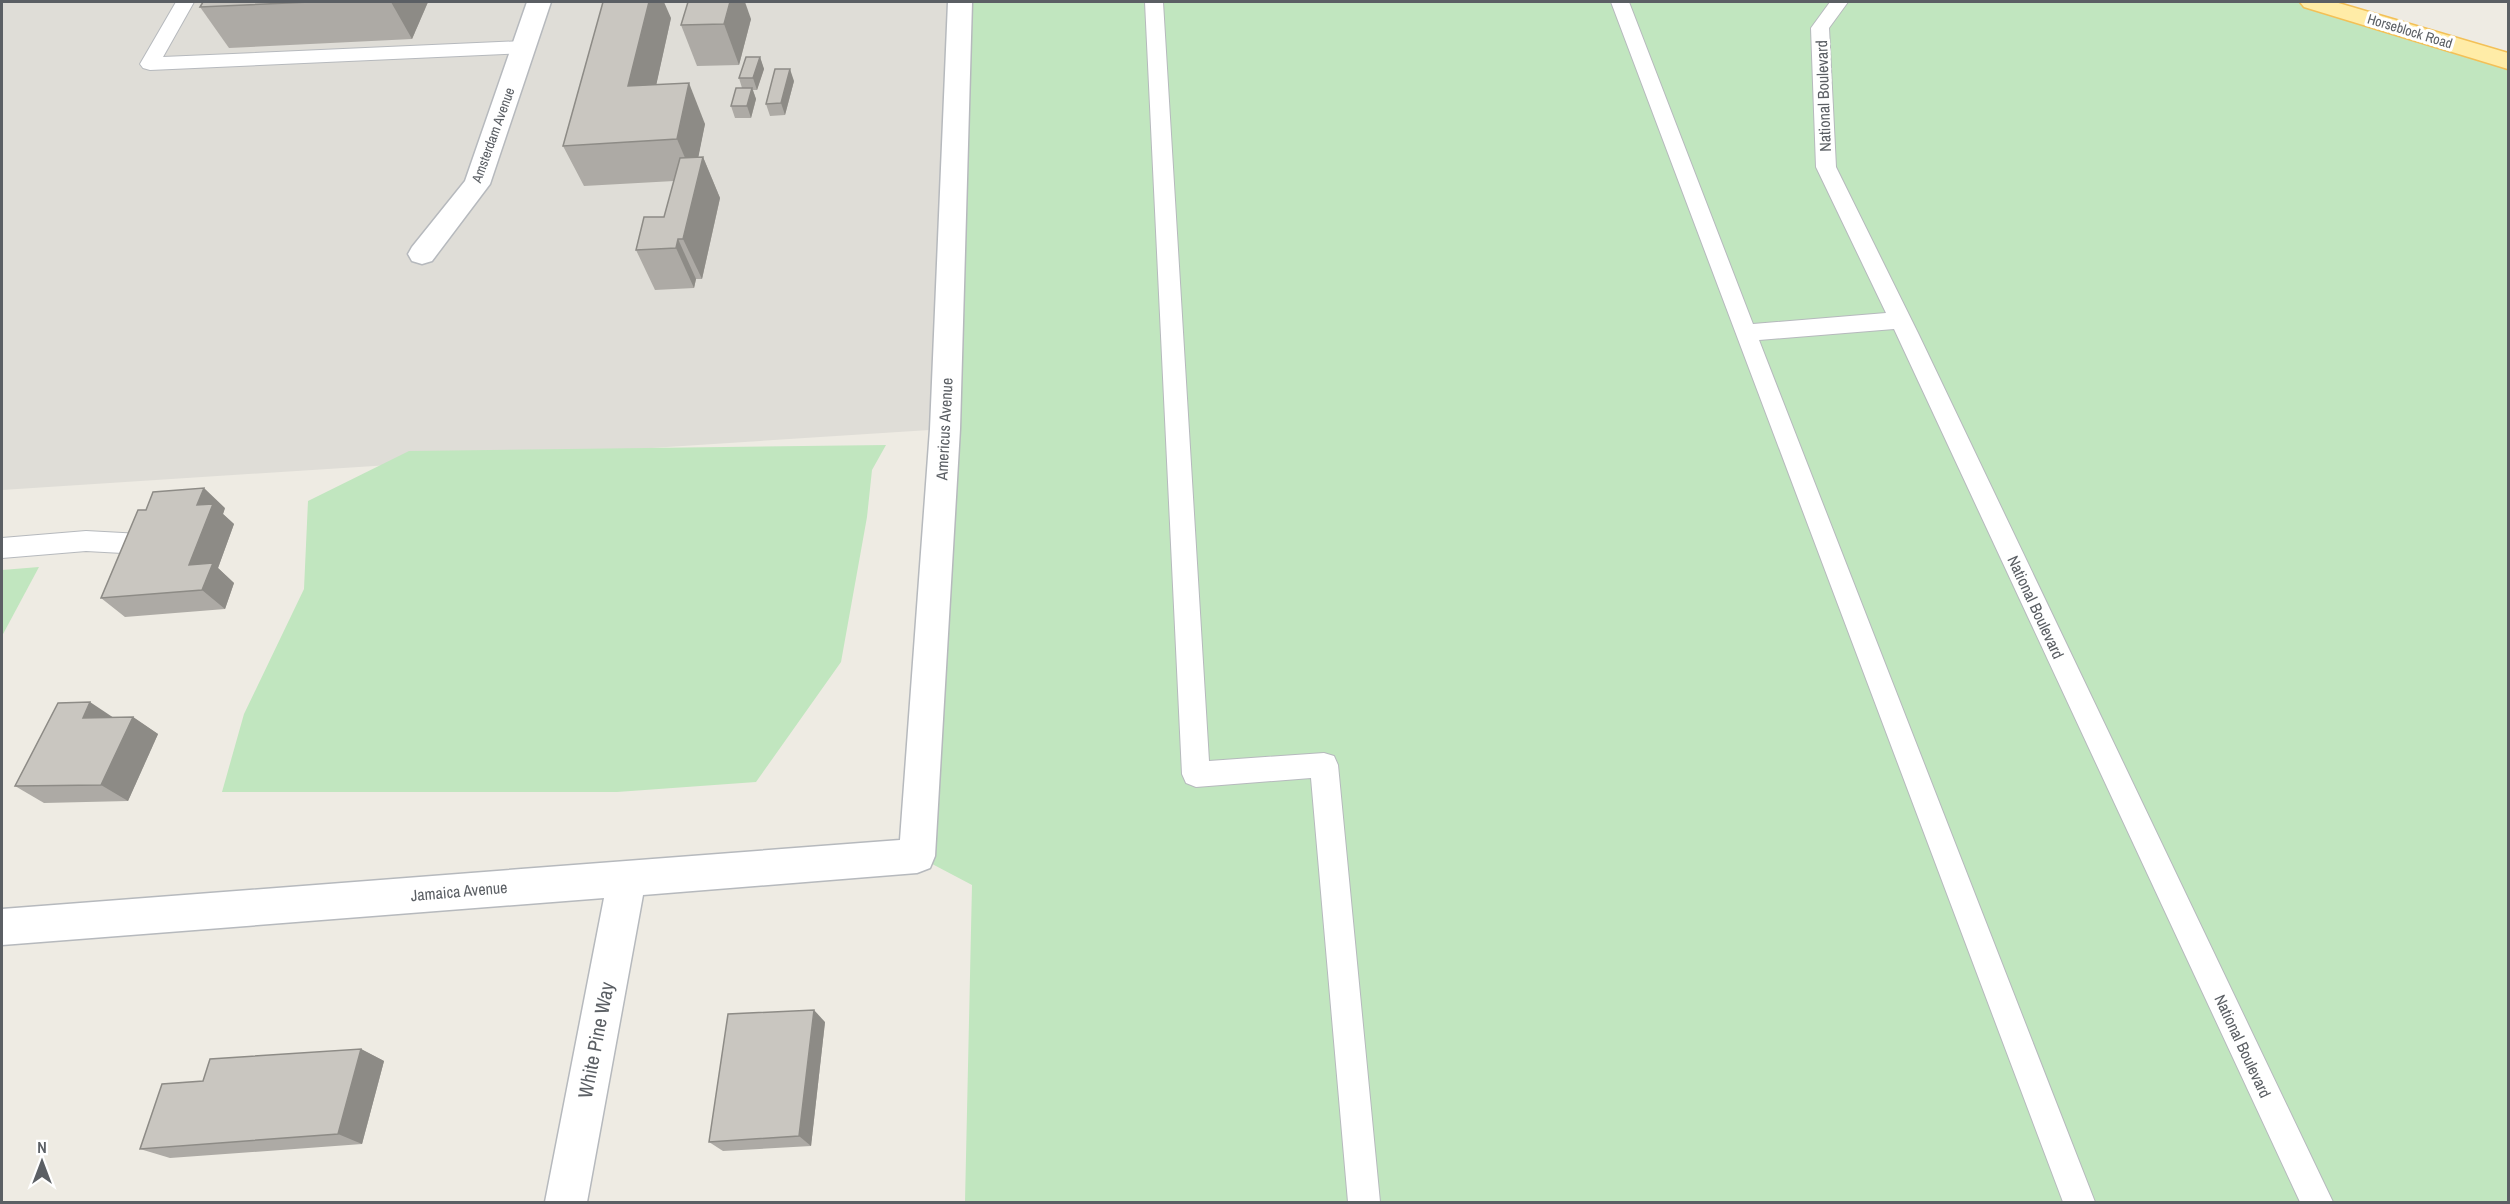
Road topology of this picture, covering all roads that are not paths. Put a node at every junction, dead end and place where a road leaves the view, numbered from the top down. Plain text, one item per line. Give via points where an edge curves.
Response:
1 (185, 2) edge
2 (539, 2) edge
3 (960, 2) edge
4 (1154, 2) edge
5 (1620, 2) edge
6 (1839, 2) edge
7 (2312, 2) edge
8 (524, 46) junction
9 (2508, 61) edge
10 (422, 254) dead end
11 (1900, 320) junction
12 (1745, 333) junction
13 (141, 544) edge
14 (2, 548) edge
15 (917, 856) joint
16 (627, 878) junction
17 (2, 927) edge
18 (566, 1203) edge
19 (1364, 1203) edge
20 (2079, 1203) edge
21 (2317, 1203) edge

1 - 8 lane via 150,64
2 - 8 street, Amsterdam Avenue
3 - 15 street, Americus Avenue via 945,429
4 - 19 lane via 1196,774 1324,765
5 - 12 lane
6 - 11 lane, National Boulevard via 1820,28 1826,167
7 - 9 main road, Horseblock Road
8 - 10 street, Amsterdam Avenue via 477,184
11 - 12 lane
11 - 21 lane, National Boulevard
12 - 20 lane
13 - 14 lane via 86,541
15 - 16 street, Jamaica Avenue
16 - 17 street, Jamaica Avenue
16 - 18 street, White Pine Way

